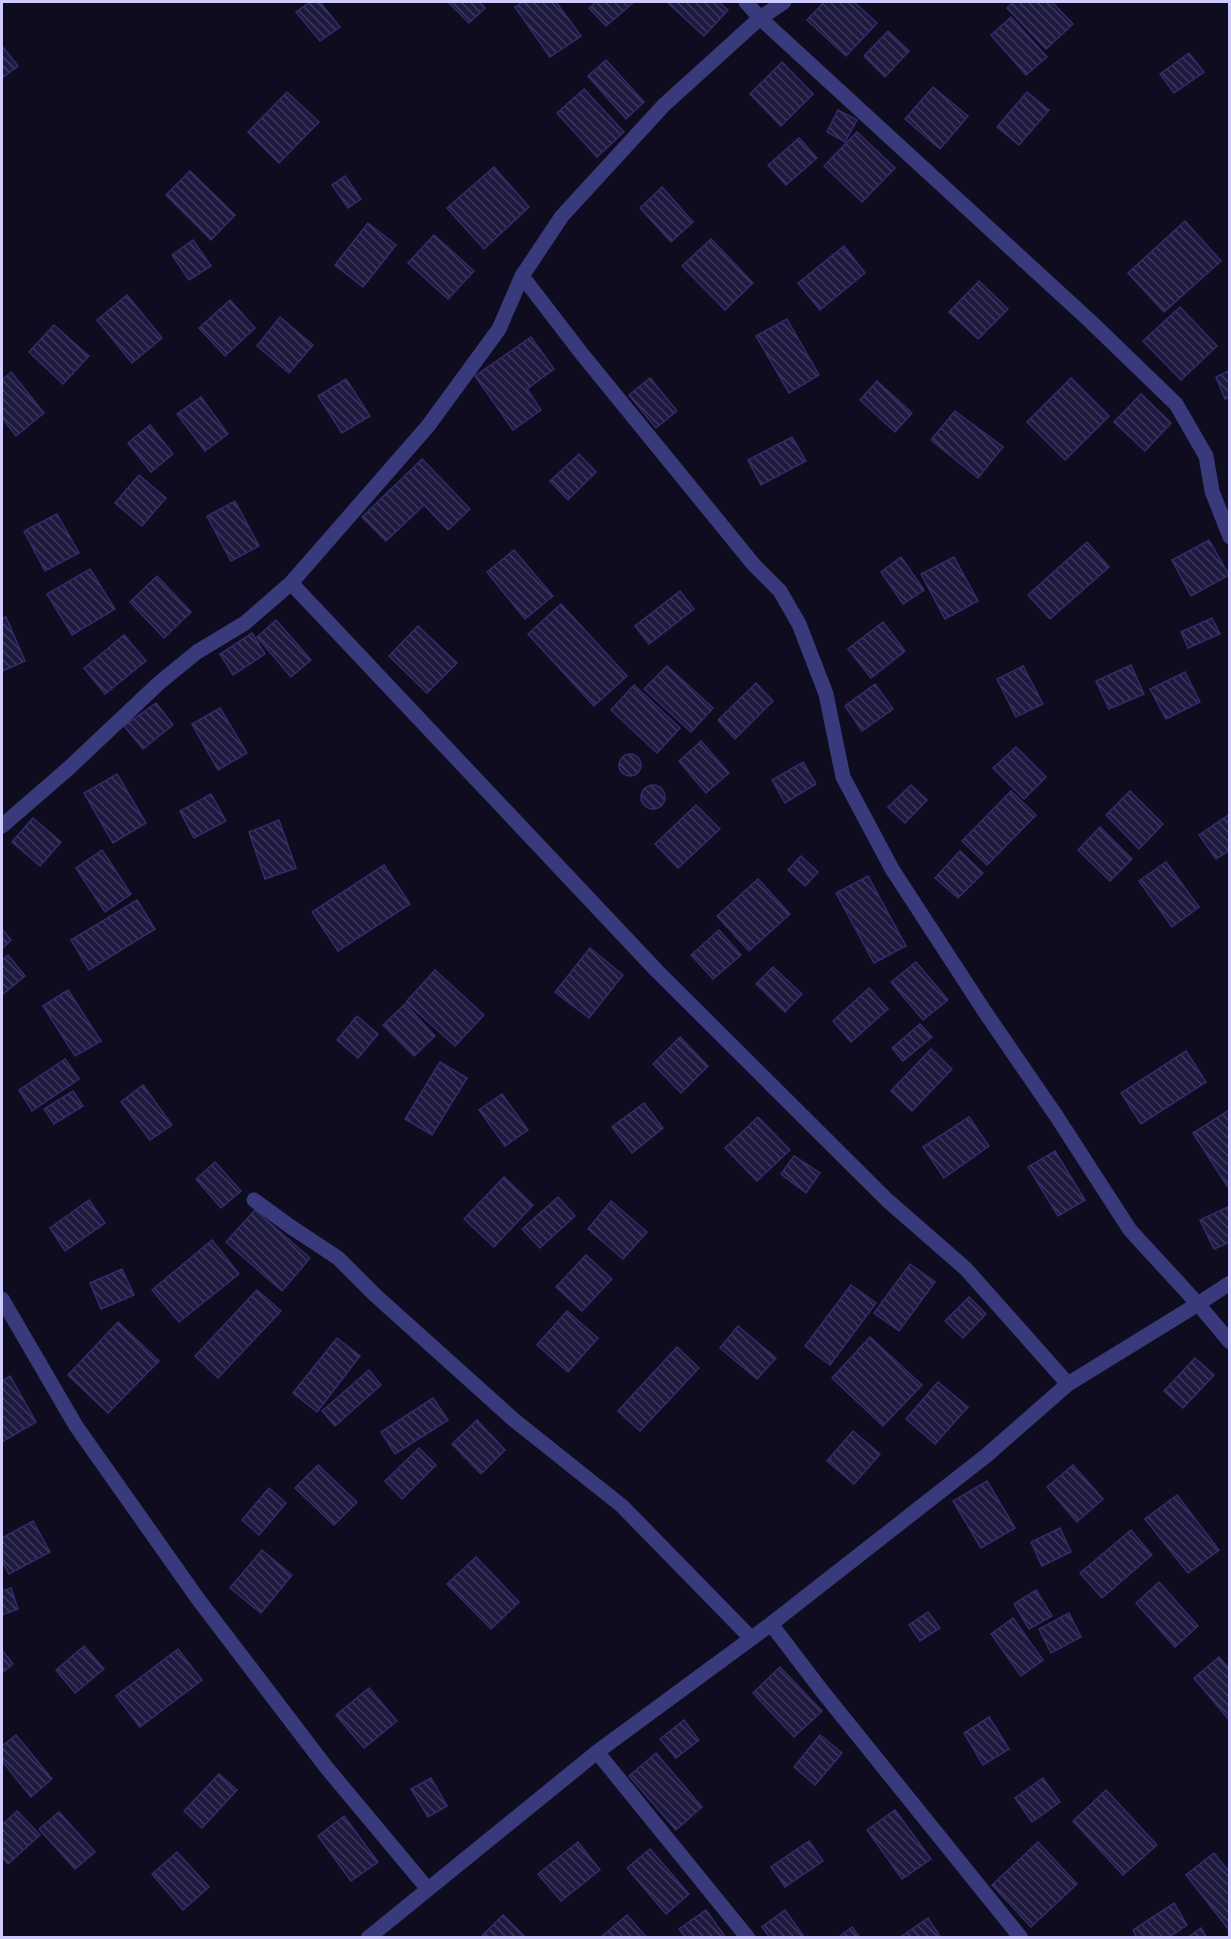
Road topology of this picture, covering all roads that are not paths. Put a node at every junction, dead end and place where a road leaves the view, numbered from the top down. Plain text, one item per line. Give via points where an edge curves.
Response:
1 (746, 2) edge
2 (784, 2) edge
3 (760, 18) junction
4 (522, 276) junction
5 (1230, 537) edge
6 (291, 583) junction
7 (2, 826) edge
8 (254, 1200) dead end
9 (1230, 1283) edge
10 (2, 1299) edge
11 (1198, 1304) junction
12 (1230, 1342) edge
13 (1068, 1384) junction
14 (771, 1624) junction
15 (751, 1638) junction
16 (597, 1752) junction
17 (427, 1888) junction
18 (368, 1938) edge
19 (748, 1938) edge
20 (1021, 1938) edge

1 - 3 street
2 - 3 street
3 - 4 street via 657,112 562,216
3 - 5 street via 1176,404 1206,456 1212,491
4 - 6 street via 499,328 428,426
4 - 11 street via 754,565 780,591 799,624 826,694 843,777 892,869 1130,1230
6 - 7 street via 245,623 197,652 159,683
6 - 13 street via 657,971 887,1200 966,1269
8 - 15 street via 339,1258 513,1420 622,1506
9 - 11 street
10 - 17 street via 76,1426 198,1599 326,1767
11 - 12 street
11 - 13 street
13 - 14 street via 987,1455
14 - 15 street
14 - 20 street
15 - 16 street
16 - 17 street
16 - 19 street
17 - 18 street

